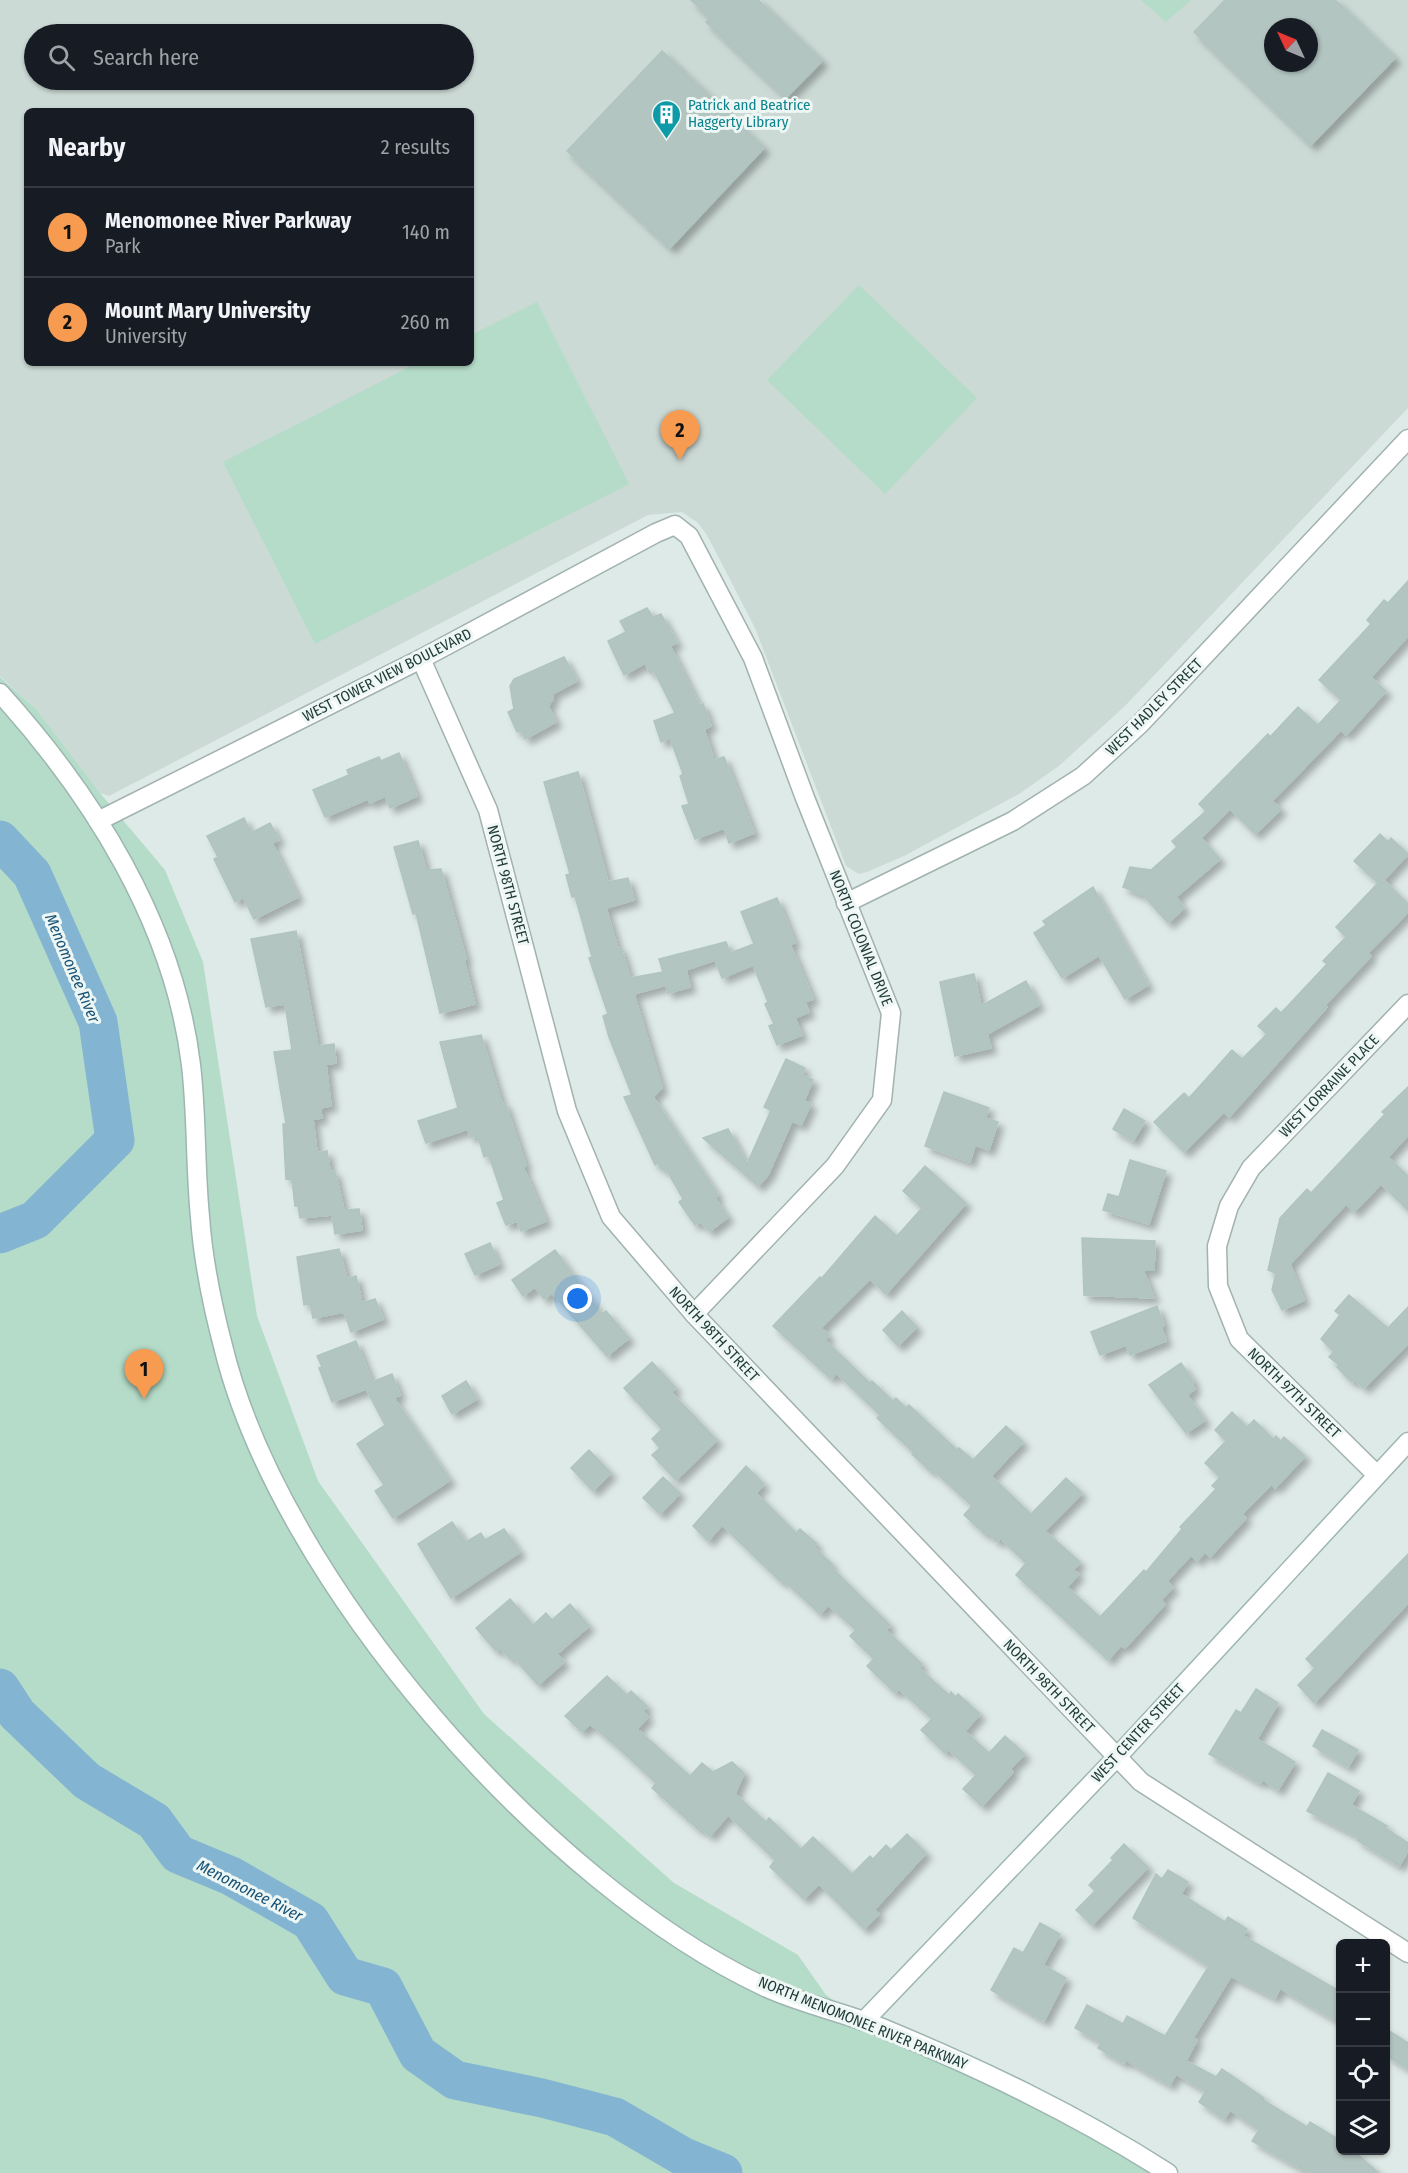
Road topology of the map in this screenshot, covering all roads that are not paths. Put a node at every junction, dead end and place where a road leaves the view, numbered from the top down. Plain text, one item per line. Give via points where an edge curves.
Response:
1 (1408, 439) edge
2 (675, 525) joint
3 (421, 659) junction
4 (0, 693) edge
5 (98, 822) junction
6 (846, 903) junction
7 (1408, 1004) edge
8 (1251, 1168) joint
9 (694, 1314) junction
10 (1408, 1442) edge
11 (1377, 1475) junction
12 (1117, 1757) junction
13 (1408, 1953) edge
14 (864, 2021) junction
15 (1168, 2173) edge

1 - 6 street, WEST HADLEY STREET via 1140,724 1083,776 1013,822
2 - 3 street, WEST TOWER VIEW BOULEVARD
2 - 6 street, NORTH COLONIAL DRIVE via 689,536 753,658
3 - 5 street, WEST TOWER VIEW BOULEVARD
3 - 9 street, NORTH 98TH STREET via 488,810 571,1122 611,1217
4 - 5 street, NORTH MENOMONEE RIVER PARKWAY via 86,800
5 - 14 street, NORTH MENOMONEE RIVER PARKWAY via 157,935 178,996 191,1063 200,1218 209,1283 235,1391 256,1447 316,1558 370,1636 458,1743 498,1787 587,1868 641,1912 693,1947 766,1987
6 - 9 street, NORTH COLONIAL DRIVE via 891,1013 882,1100 835,1166
7 - 8 street, WEST LORRAINE PLACE
8 - 11 street, NORTH 97TH STREET via 1229,1206 1217,1246 1218,1286 1239,1339
9 - 12 street, NORTH 98TH STREET
10 - 11 street, WEST CENTER STREET
11 - 12 street, WEST CENTER STREET
12 - 13 street, NORTH 98TH STREET via 1141,1782
12 - 14 street, WEST CENTER STREET
14 - 15 street, NORTH MENOMONEE RIVER PARKWAY via 985,2072 1088,2124

